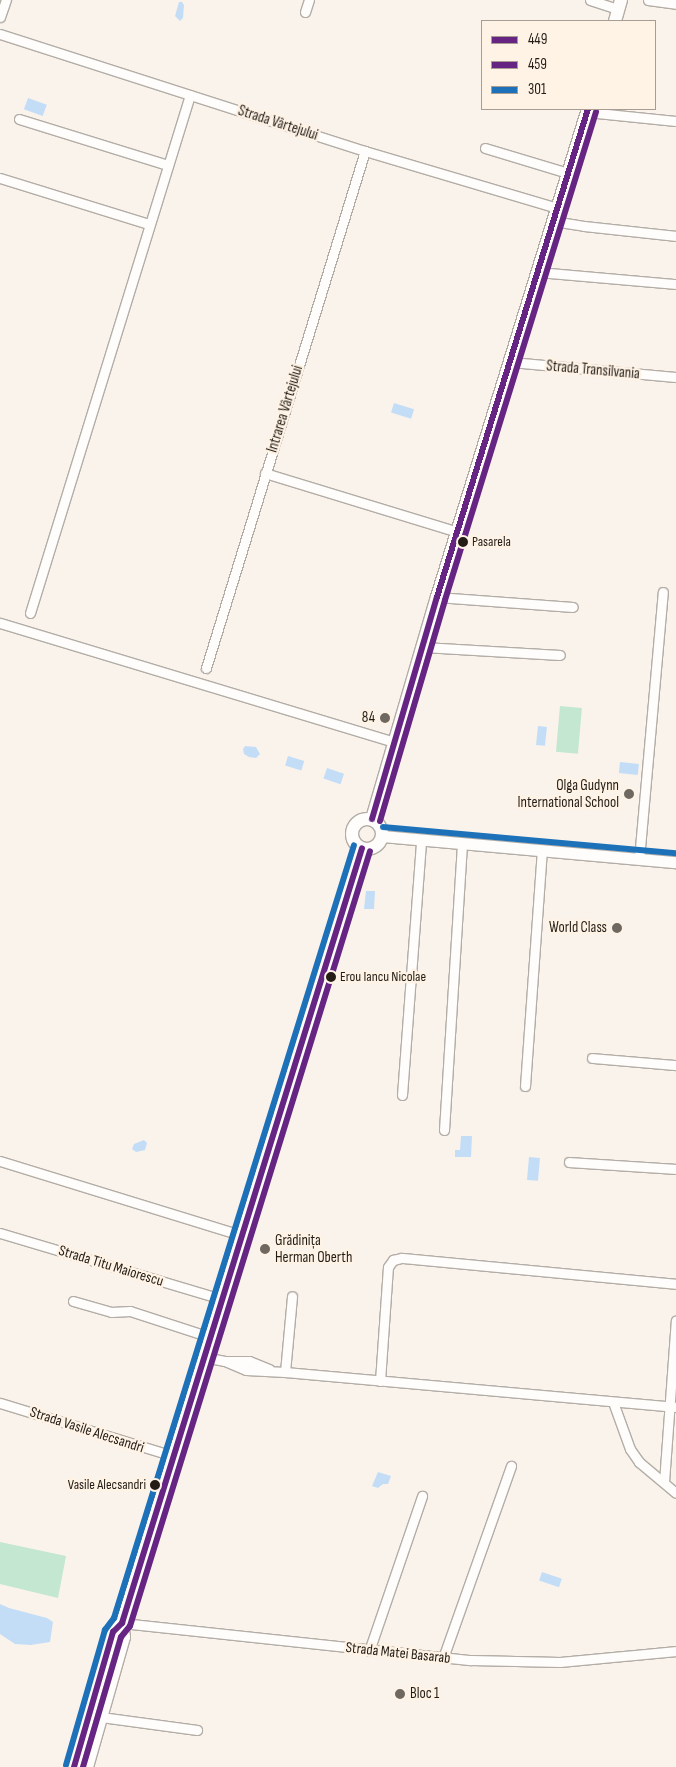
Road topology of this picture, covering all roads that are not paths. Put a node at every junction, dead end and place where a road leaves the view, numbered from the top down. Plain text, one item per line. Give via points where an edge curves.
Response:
1 (6, 0) edge
2 (309, 0) edge
3 (590, 0) edge
4 (648, 0) edge
5 (620, 4) edge
6 (676, 4) edge
7 (305, 12) dead end
8 (0, 17) edge
9 (615, 20) edge
10 (0, 34) edge
11 (190, 95) junction
12 (587, 111) edge
13 (19, 119) dead end
14 (676, 121) edge
15 (486, 148) dead end
16 (365, 151) junction
17 (168, 165) junction
18 (568, 173) junction
19 (0, 178) edge
20 (555, 214) junction
21 (149, 224) junction
22 (676, 236) edge
23 (538, 272) junction
24 (676, 284) edge
25 (510, 362) junction
26 (676, 377) edge
27 (265, 473) junction
28 (458, 532) junction
29 (663, 592) dead end
30 (437, 598) junction
31 (573, 607) dead end
32 (30, 614) dead end
33 (0, 622) edge
34 (423, 647) junction
35 (560, 655) dead end
36 (206, 668) dead end
37 (395, 742) junction
38 (372, 819) junction
39 (382, 836) junction
40 (421, 840) junction
41 (462, 843) junction
42 (362, 848) junction
43 (542, 850) junction
44 (639, 859) junction
45 (676, 862) edge
46 (592, 1058) dead end
47 (676, 1065) edge
48 (525, 1086) dead end
49 (402, 1094) dead end
50 (444, 1130) dead end
51 (0, 1160) edge
52 (570, 1162) dead end
53 (676, 1169) edge
54 (0, 1233) edge
55 (241, 1235) junction
56 (676, 1284) edge
57 (292, 1296) dead end
58 (221, 1299) junction
59 (74, 1301) dead end
60 (676, 1320) edge
61 (210, 1336) junction
62 (204, 1357) junction
63 (285, 1372) junction
64 (380, 1381) junction
65 (0, 1402) edge
66 (613, 1402) junction
67 (672, 1406) edge
68 (173, 1456) junction
69 (511, 1466) dead end
70 (664, 1482) junction
71 (676, 1493) edge
72 (422, 1496) dead end
73 (122, 1624) junction
74 (369, 1651) junction
75 (676, 1651) edge
76 (443, 1658) junction
77 (101, 1716) junction
78 (197, 1730) dead end
79 (74, 1767) edge
80 (87, 1767) edge

1 - 8 street
2 - 7 street
3 - 5 street
4 - 6 street
5 - 9 main road
10 - 11 street, Strada Vârtejului
11 - 16 street, Strada Vârtejului
11 - 17 street
12 - 14 street
12 - 18 main road
13 - 17 street
15 - 18 street
16 - 20 street, Strada Vârtejului
16 - 27 street, Intrarea Vârtejului
17 - 21 street
18 - 20 main road
19 - 21 street
20 - 22 street, Strada Vârtejului via 584,226
20 - 23 main road
21 - 32 street
23 - 24 street
23 - 25 main road
25 - 26 street, Strada Transilvania
25 - 28 main road
27 - 28 street
27 - 36 street, Intrarea Vârtejului
28 - 30 main road
29 - 44 street
30 - 31 street
30 - 34 main road
33 - 37 street
34 - 35 street
34 - 37 main road
37 - 38 main road
38 - 39 main road via 380,826
38 - 42 main road via 362,819 353,829 354,842
39 - 40 street
39 - 42 main road via 375,846
40 - 41 street
40 - 49 street
41 - 43 street
41 - 50 street
42 - 55 main road
43 - 44 street
43 - 48 street
44 - 45 street
46 - 47 street
51 - 55 street
52 - 53 street
54 - 58 street, Strada Titu Maiorescu
55 - 58 main road
56 - 64 street via 402,1258 393,1260 388,1266
57 - 63 street
58 - 61 main road
59 - 61 street via 111,1312 130,1311
60 - 67 street
61 - 62 main road
62 - 63 street via 249,1361
62 - 68 main road
63 - 64 street
64 - 66 street
65 - 68 street, Strada Vasile Alecsandri
66 - 67 street
66 - 70 street via 630,1449 639,1462
67 - 70 street
68 - 73 main road
69 - 76 street
70 - 71 street
72 - 74 street
73 - 74 street, Strada Matei Basarab
73 - 77 main road via 124,1637
73 - 79 main road via 112,1632
74 - 76 street, Strada Matei Basarab
75 - 76 street, Strada Matei Basarab via 560,1662
77 - 78 street
77 - 80 main road

